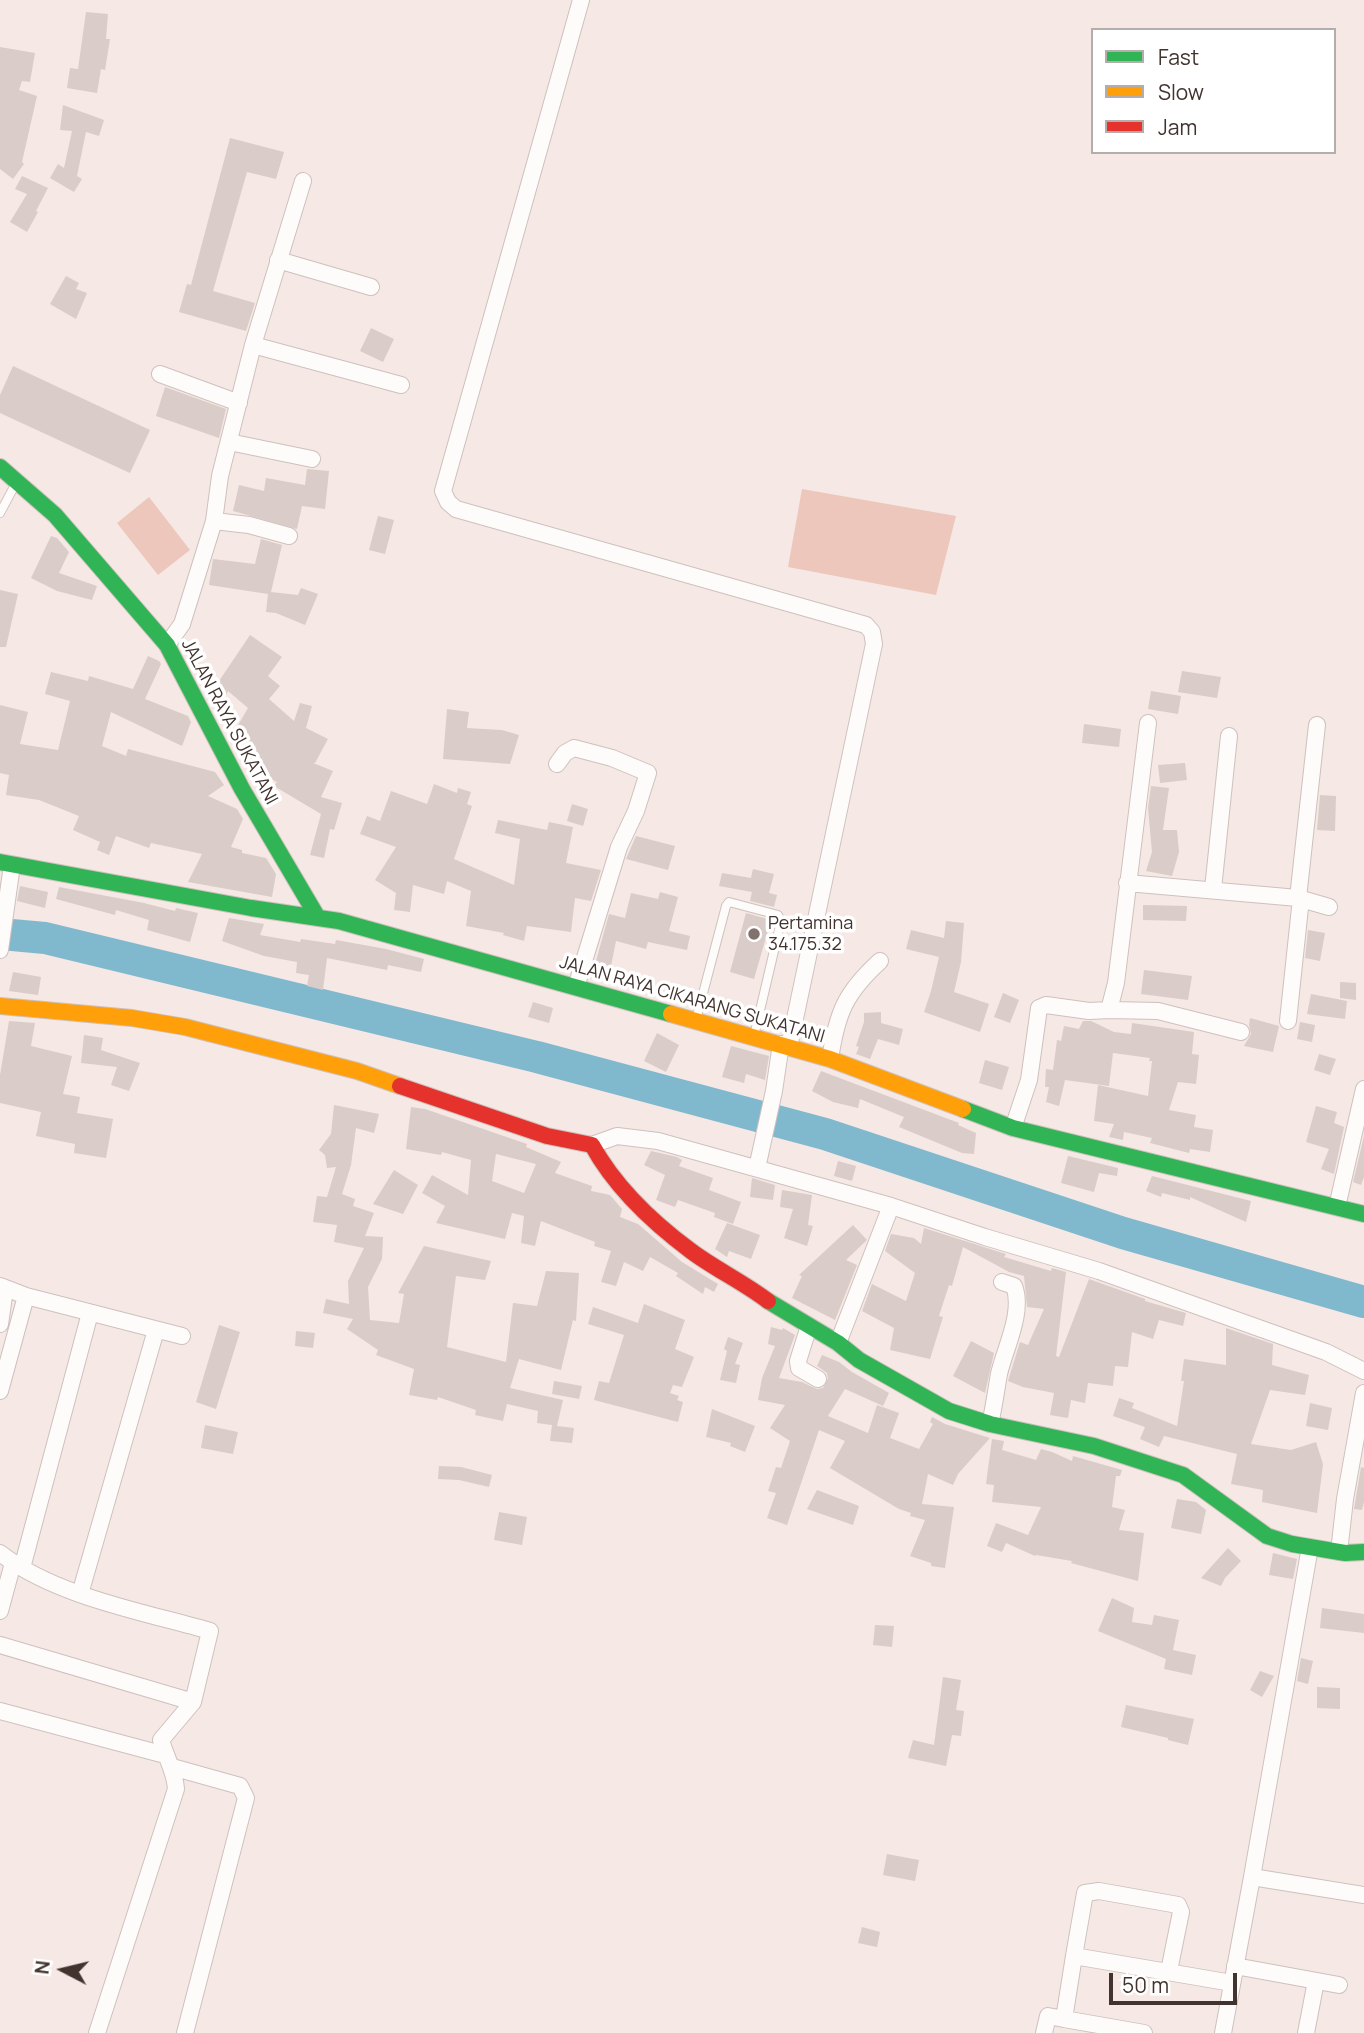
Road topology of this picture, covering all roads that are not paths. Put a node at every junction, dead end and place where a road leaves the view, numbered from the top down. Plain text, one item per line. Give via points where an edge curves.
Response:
1 (581, 0) edge
2 (303, 181) dead end
3 (278, 260) junction
4 (371, 287) dead end
5 (253, 345) junction
6 (160, 374) dead end
7 (401, 385) dead end
8 (239, 403) junction
9 (229, 442) junction
10 (312, 459) dead end
11 (0, 467) edge
12 (17, 481) junction
13 (0, 513) edge
14 (214, 521) junction
15 (289, 536) dead end
16 (167, 645) junction
17 (1149, 723) dead end
18 (1317, 725) dead end
19 (1229, 736) dead end
20 (557, 764) dead end
21 (6, 863) edge
22 (1127, 883) junction
23 (1213, 889) junction
24 (1299, 898) junction
25 (1329, 906) dead end
26 (318, 918) junction
27 (0, 950) edge
28 (880, 961) dead end
29 (576, 987) junction
30 (0, 1006) edge
31 (1110, 1010) junction
32 (696, 1020) junction
33 (1288, 1021) dead end
34 (1241, 1032) dead end
35 (754, 1037) junction
36 (785, 1045) junction
37 (830, 1059) junction
38 (1364, 1089) edge
39 (1013, 1128) junction
40 (592, 1145) junction
41 (757, 1168) junction
42 (891, 1206) junction
43 (1337, 1207) junction
44 (1364, 1214) edge
45 (1002, 1282) dead end
46 (3, 1288) edge
47 (26, 1296) junction
48 (90, 1313) junction
49 (0, 1324) edge
50 (808, 1326) junction
51 (156, 1330) junction
52 (182, 1336) dead end
53 (838, 1343) junction
54 (1364, 1371) edge
55 (818, 1379) dead end
56 (0, 1389) edge
57 (1364, 1393) edge
58 (990, 1424) junction
59 (1310, 1547) junction
60 (1339, 1552) junction
61 (1364, 1552) edge
62 (12, 1561) edge
63 (80, 1594) junction
64 (0, 1611) edge
65 (0, 1645) edge
66 (193, 1702) junction
67 (0, 1712) edge
68 (169, 1761) junction
69 (1252, 1877) junction
70 (1364, 1895) edge
71 (1074, 1956) junction
72 (1235, 1966) junction
73 (1170, 1971) junction
74 (1316, 1981) junction
75 (1232, 1983) junction
76 (1339, 1985) dead end
77 (1064, 2019) junction
78 (97, 2033) edge
79 (185, 2033) edge
80 (1044, 2033) edge
81 (1144, 2033) edge
82 (1223, 2033) edge
83 (1306, 2033) edge

1 - 36 street via 443,491 456,509 866,625 872,632 874,643
2 - 3 street
3 - 4 street
3 - 5 street
5 - 7 street
5 - 8 street
6 - 8 street
8 - 9 street
9 - 10 street
9 - 14 street
11 - 12 street, JALAN RAYA SUKATANI
12 - 13 lane
12 - 16 street, JALAN RAYA SUKATANI via 55,515
14 - 15 street
14 - 16 street via 182,624
16 - 26 street, JALAN RAYA SUKATANI via 242,789
17 - 22 street
18 - 24 street
19 - 23 street
20 - 29 street via 574,748 648,773 619,847
21 - 26 street, JALAN RAYA CIKARANG SUKATANI
21 - 27 street via 9,883
22 - 23 street
22 - 31 street
23 - 24 street
24 - 25 street
24 - 33 street
26 - 29 street, JALAN RAYA CIKARANG SUKATANI
28 - 37 street via 859,980 845,1002
29 - 32 street, JALAN RAYA CIKARANG SUKATANI
30 - 40 street via 132,1018 209,1033 357,1071 547,1136
31 - 34 street via 1158,1011
31 - 39 street via 1039,1008 1029,1080
32 - 35 street, JALAN RAYA CIKARANG SUKATANI
32 - 35 lane via 729,902 778,915 781,921
35 - 36 street, JALAN RAYA CIKARANG SUKATANI
36 - 37 street, JALAN RAYA CIKARANG SUKATANI
36 - 41 street
37 - 39 street, JALAN RAYA CIKARANG SUKATANI
38 - 43 street
39 - 43 street, JALAN RAYA CIKARANG SUKATANI
40 - 41 street via 617,1136 658,1141
40 - 50 street via 605,1170 671,1235
41 - 42 street
42 - 53 street
42 - 54 street via 1099,1270 1326,1352
43 - 44 street, JALAN RAYA CIKARANG SUKATANI
45 - 58 street via 1014,1286 1015,1310
46 - 47 street
46 - 49 street
47 - 48 street
47 - 56 street
48 - 51 street
48 - 62 street
50 - 53 street
50 - 55 street via 799,1368
51 - 52 street
51 - 63 street
53 - 58 street via 938,1406
57 - 60 street
58 - 59 street via 1094,1446 1183,1475 1267,1536
59 - 60 street
59 - 69 street
60 - 61 street
62 - 63 street
62 - 64 street
63 - 66 street via 210,1631
65 - 66 street
66 - 68 street via 161,1740
67 - 68 street
68 - 78 street via 176,1789
68 - 79 street via 240,1786 246,1798
69 - 70 street
69 - 72 street
71 - 73 street
71 - 73 street via 1085,1894 1099,1891 1178,1905 1181,1912
71 - 77 street
72 - 74 street
72 - 75 street
73 - 75 street
74 - 76 street
74 - 83 street
75 - 82 street
77 - 80 street via 1048,2016
77 - 81 street

